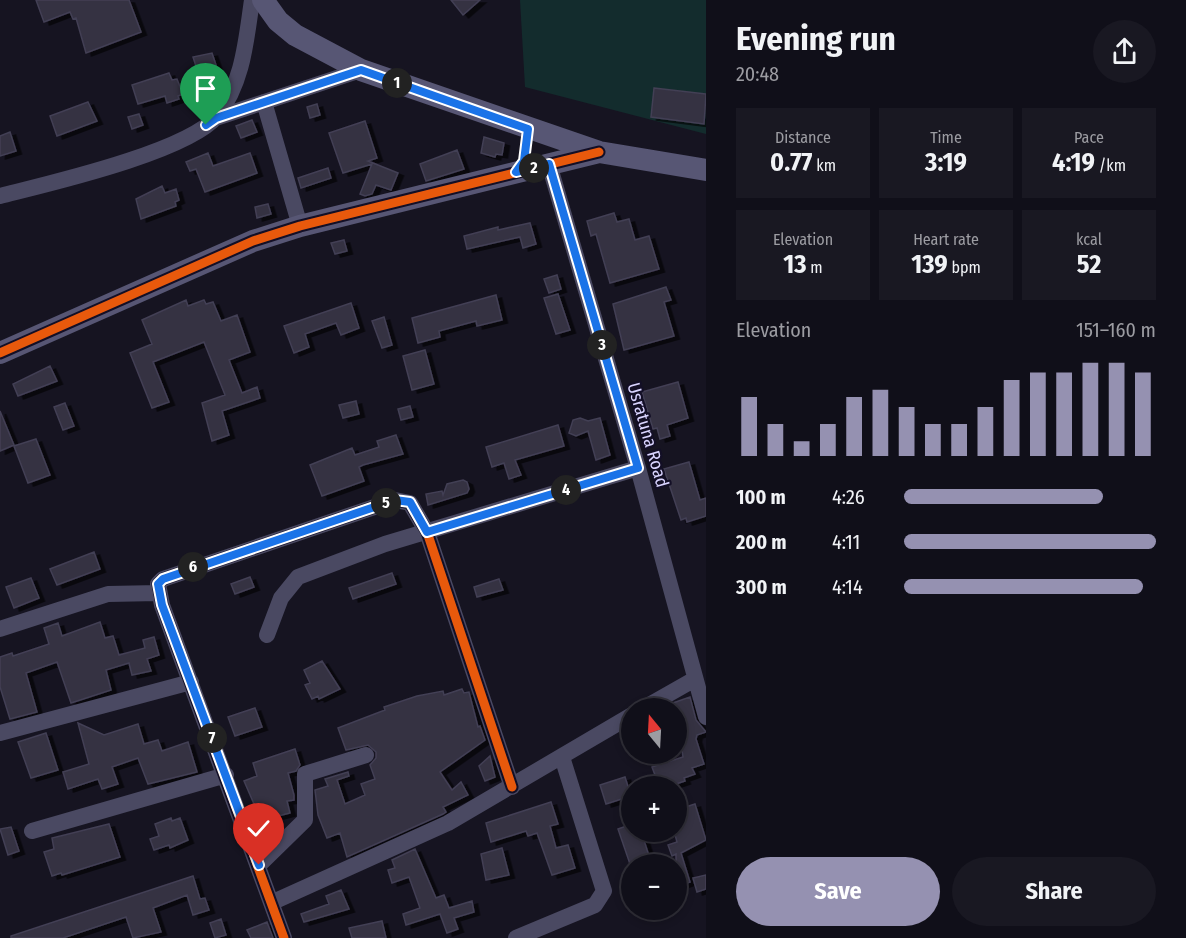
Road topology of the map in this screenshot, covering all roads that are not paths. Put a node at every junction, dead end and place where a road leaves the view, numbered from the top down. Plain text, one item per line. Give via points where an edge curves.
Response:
1 (252, 0) edge
2 (263, 0) edge
3 (361, 70) junction
4 (264, 102) junction
5 (216, 118) junction
6 (528, 129) junction
7 (599, 152) junction
8 (549, 164) junction
9 (706, 170) edge
10 (516, 172) junction
11 (0, 196) edge
12 (300, 226) junction
13 (0, 353) edge
14 (638, 468) junction
15 (427, 532) junction
16 (158, 593) junction
17 (0, 629) edge
18 (267, 635) dead end
19 (695, 679) junction
20 (191, 682) junction
21 (662, 698) edge
22 (706, 717) edge
23 (621, 722) edge
24 (0, 733) edge
25 (366, 755) dead end
26 (562, 757) junction
27 (225, 775) junction
28 (512, 787) junction
29 (32, 831) dead end
30 (259, 865) junction
31 (273, 902) junction
32 (284, 938) edge
33 (516, 938) edge

1 - 5 street via 239,74
2 - 3 street via 278,21 295,34
3 - 4 street
3 - 6 street
4 - 5 street
4 - 12 street
5 - 11 street via 194,132 123,162
6 - 7 street
6 - 10 street via 524,161
7 - 8 street
7 - 9 street
8 - 10 street
8 - 14 street, Usratuna Road
10 - 12 street
12 - 13 street via 253,242
14 - 15 street
14 - 19 street, Usratuna Road
15 - 16 street via 410,502 395,500 171,574 158,584
15 - 18 street via 298,577 281,598
15 - 28 street
16 - 17 street via 108,594
16 - 20 street
19 - 21 street
19 - 22 street, Usratuna Road
20 - 24 street
20 - 27 street
23 - 26 street
25 - 30 street via 305,774 304,820
26 - 28 street
26 - 33 street via 604,891 595,905
27 - 29 street
27 - 30 street
28 - 31 street via 400,846
30 - 31 street
31 - 32 street

